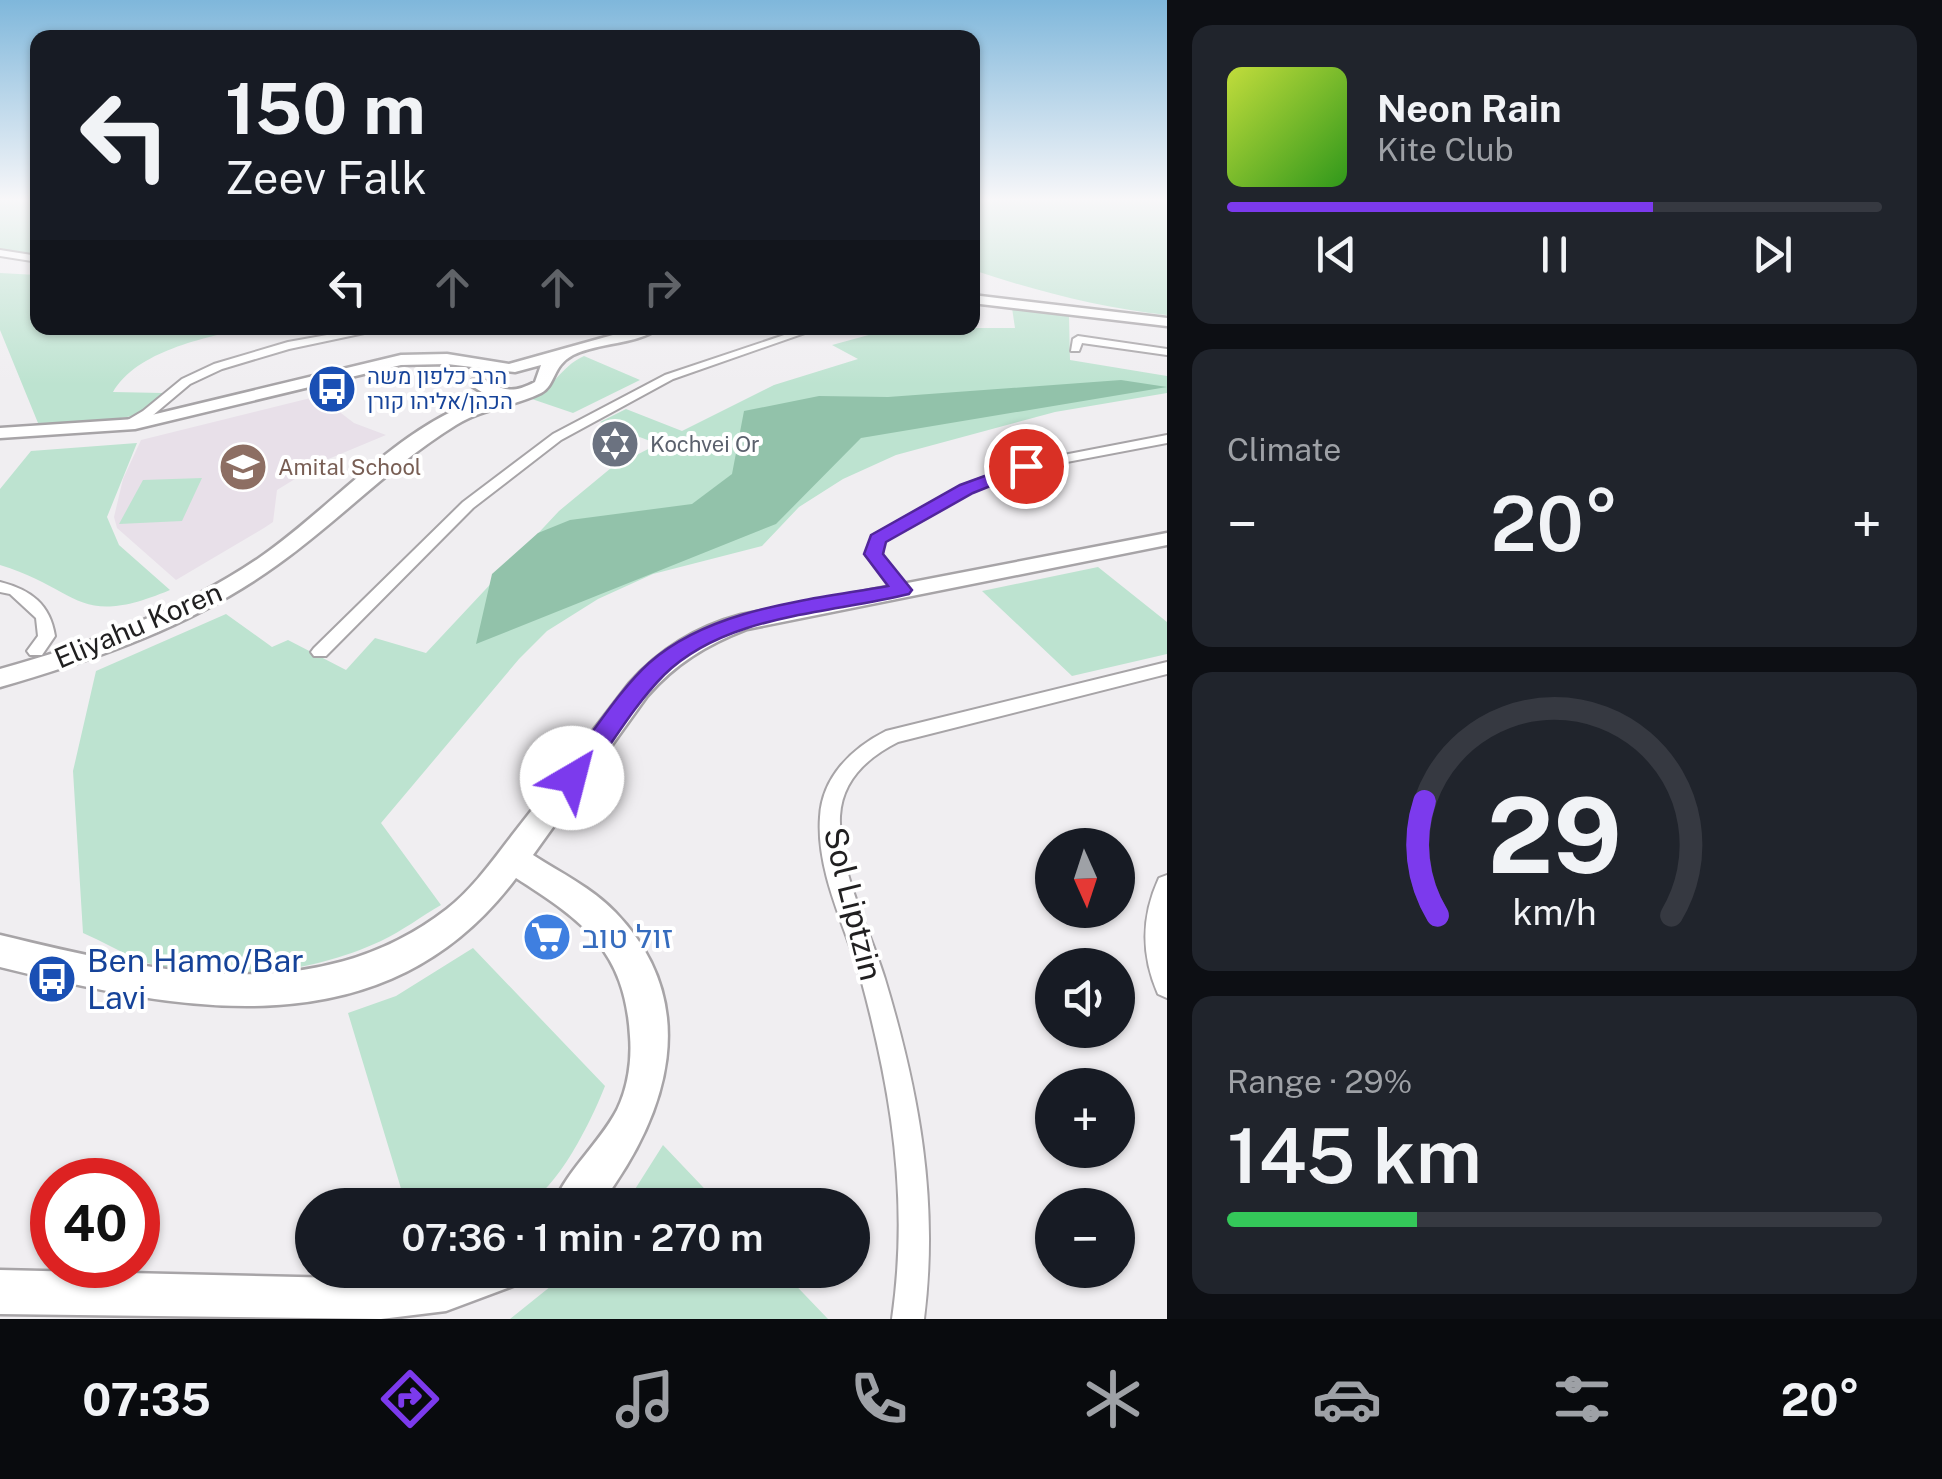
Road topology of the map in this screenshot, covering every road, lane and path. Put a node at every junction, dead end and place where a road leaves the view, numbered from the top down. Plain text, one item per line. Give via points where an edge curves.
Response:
1 (980, 300) edge
2 (1167, 322) edge
3 (343, 335) edge
4 (630, 335) edge
5 (793, 335) edge
6 (1075, 349) dead end
7 (1167, 352) edge
8 (562, 356) junction
9 (509, 367) junction
10 (544, 380) junction
11 (478, 381) junction
12 (516, 394) junction
13 (168, 395) junction
14 (194, 411) junction
15 (121, 426) junction
16 (0, 433) edge
17 (1167, 438) edge
18 (0, 442) edge
19 (1167, 539) edge
20 (0, 587) edge
21 (902, 590) junction
22 (36, 651) junction
23 (320, 652) dead end
24 (0, 662) edge
25 (1167, 668) edge
26 (0, 678) edge
27 (512, 858) junction
28 (1167, 884) edge
29 (0, 951) edge
30 (1167, 986) edge
31 (586, 1188) edge
32 (451, 1288) edge
33 (0, 1292) edge
34 (908, 1319) edge

1 - 2 street
3 - 13 street via 236,362
4 - 8 street
5 - 23 street via 669,377 557,437 468,504
6 - 7 street via 1078,339
8 - 9 street
8 - 10 street via 549,364
9 - 10 street via 532,369
9 - 11 street, Eliyahu Koren via 490,370
9 - 14 street via 447,359 386,362
10 - 12 street, Eliyahu Koren via 536,390
11 - 12 street via 491,393
11 - 18 street via 441,366 390,368 152,429
11 - 22 street, Eliyahu Koren via 302,523 221,574
12 - 26 street, Eliyahu Koren via 487,400 440,425 288,548 225,589 118,638
13 - 14 street via 172,407
13 - 15 street via 153,413
14 - 15 street
15 - 16 street
17 - 21 street via 1026,466 886,532 874,554
19 - 21 street
20 - 22 street via 44,616 47,636
21 - 27 street via 742,623 672,656 638,690
22 - 24 street, Eliyahu Koren
25 - 34 street, Sol Liptzin via 892,736 862,752 834,796 832,845 881,1011 907,1137 915,1201
27 - 29 street via 436,937 376,969 303,988 183,990
27 - 31 street via 616,936 642,998 648,1042 642,1092 633,1120
28 - 30 street via 1156,908 1155,939
32 - 33 street via 342,1301

